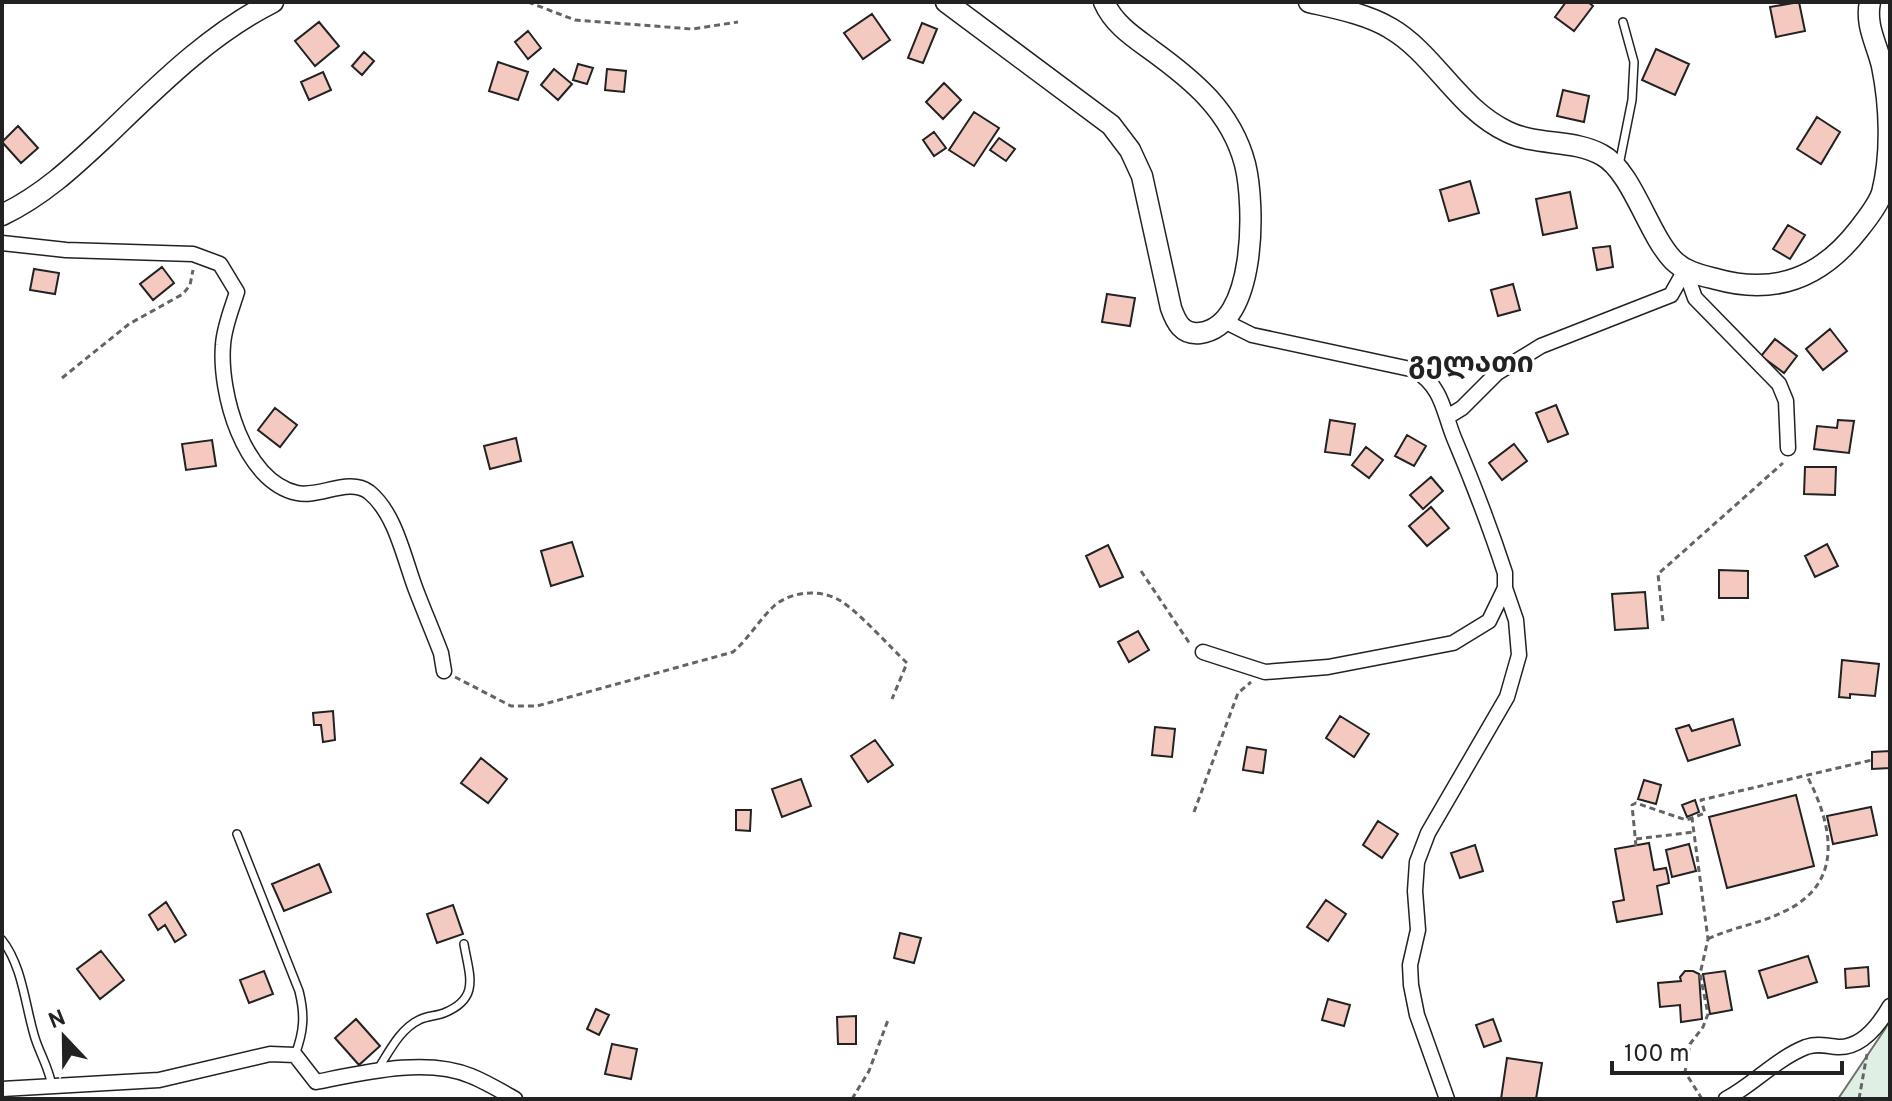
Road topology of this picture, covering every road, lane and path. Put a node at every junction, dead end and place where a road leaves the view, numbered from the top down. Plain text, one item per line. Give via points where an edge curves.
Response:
1 (273, 2) edge
2 (528, 2) edge
3 (946, 2) edge
4 (1104, 2) edge
5 (1309, 2) edge
6 (1870, 2) edge
7 (738, 22) dead end
8 (1623, 22) dead end
9 (1618, 169) junction
10 (2, 215) edge
11 (2, 243) edge
12 (193, 254) junction
13 (1685, 270) junction
14 (1224, 321) junction
15 (62, 378) dead end
16 (1449, 416) junction
17 (1788, 448) joint
18 (1141, 571) dead end
19 (1505, 588) junction
20 (1663, 621) dead end
21 (1203, 652) joint
22 (444, 671) joint
23 (1265, 672) junction
24 (892, 699) dead end
25 (1872, 760) dead end
26 (1806, 775) junction
27 (1194, 812) dead end
28 (1692, 818) junction
29 (1694, 832) junction
30 (237, 834) dead end
31 (1636, 839) junction
32 (1636, 846) dead end
33 (1708, 939) junction
34 (2, 940) edge
35 (464, 944) dead end
36 (1890, 1006) edge
37 (888, 1020) dead end
38 (1875, 1027) junction
39 (295, 1055) junction
40 (377, 1071) junction
41 (52, 1086) junction
42 (2, 1089) edge
43 (515, 1099) edge
44 (852, 1099) edge
45 (1447, 1099) edge
46 (1702, 1099) edge
47 (1726, 1099) edge
48 (1859, 1099) edge

1 - 10 street via 183,62 57,181
2 - 7 path via 575,20 692,29
3 - 14 street via 1111,125 1142,176 1177,323 1186,332 1198,333
4 - 14 street via 1118,23 1210,97 1236,137 1245,166 1250,247 1234,306
5 - 9 street via 1391,29 1463,100 1509,133 1603,155
6 - 13 street via 1889,124 1882,194 1864,223 1844,249 1797,280 1736,285
8 - 9 lane via 1634,62
9 - 13 street via 1660,242
11 - 12 street
12 - 15 path via 190,285 183,294 129,324
12 - 22 street via 220,264 237,292 223,344 232,417 245,449 270,479 298,494 341,487 366,490 379,502
13 - 16 street via 1671,295 1541,346 1497,373
13 - 17 street via 1695,298 1779,384 1786,401
14 - 16 street via 1252,335 1415,370 1427,378
16 - 19 street via 1505,573
17 - 20 path via 1782,466 1658,574
18 - 21 path via 1190,645
19 - 23 street via 1489,621 1453,643 1328,667
19 - 45 street via 1516,620 1519,655 1507,697 1428,833 1417,862 1418,930 1411,985
21 - 23 street
22 - 24 path via 511,706 537,706 733,652 775,605 795,595 820,593 840,600 907,663
23 - 27 path via 1238,693
25 - 26 path
26 - 28 path via 1701,800 1705,813
26 - 33 path via 1826,824 1826,872 1806,900
28 - 29 path
28 - 31 path via 1636,803
29 - 31 path
29 - 33 path
30 - 39 lane via 299,991 303,1034
31 - 32 path
33 - 46 path via 1700,974 1708,1014 1690,1044 1685,1072
34 - 41 lane via 15,963
35 - 40 lane via 471,987 463,1002 417,1020 399,1036
36 - 38 street
37 - 44 path
38 - 47 street via 1860,1042 1806,1047
38 - 48 path
39 - 40 street via 316,1082
39 - 41 street via 270,1054 159,1080
40 - 43 street via 427,1068 468,1074
41 - 42 street

